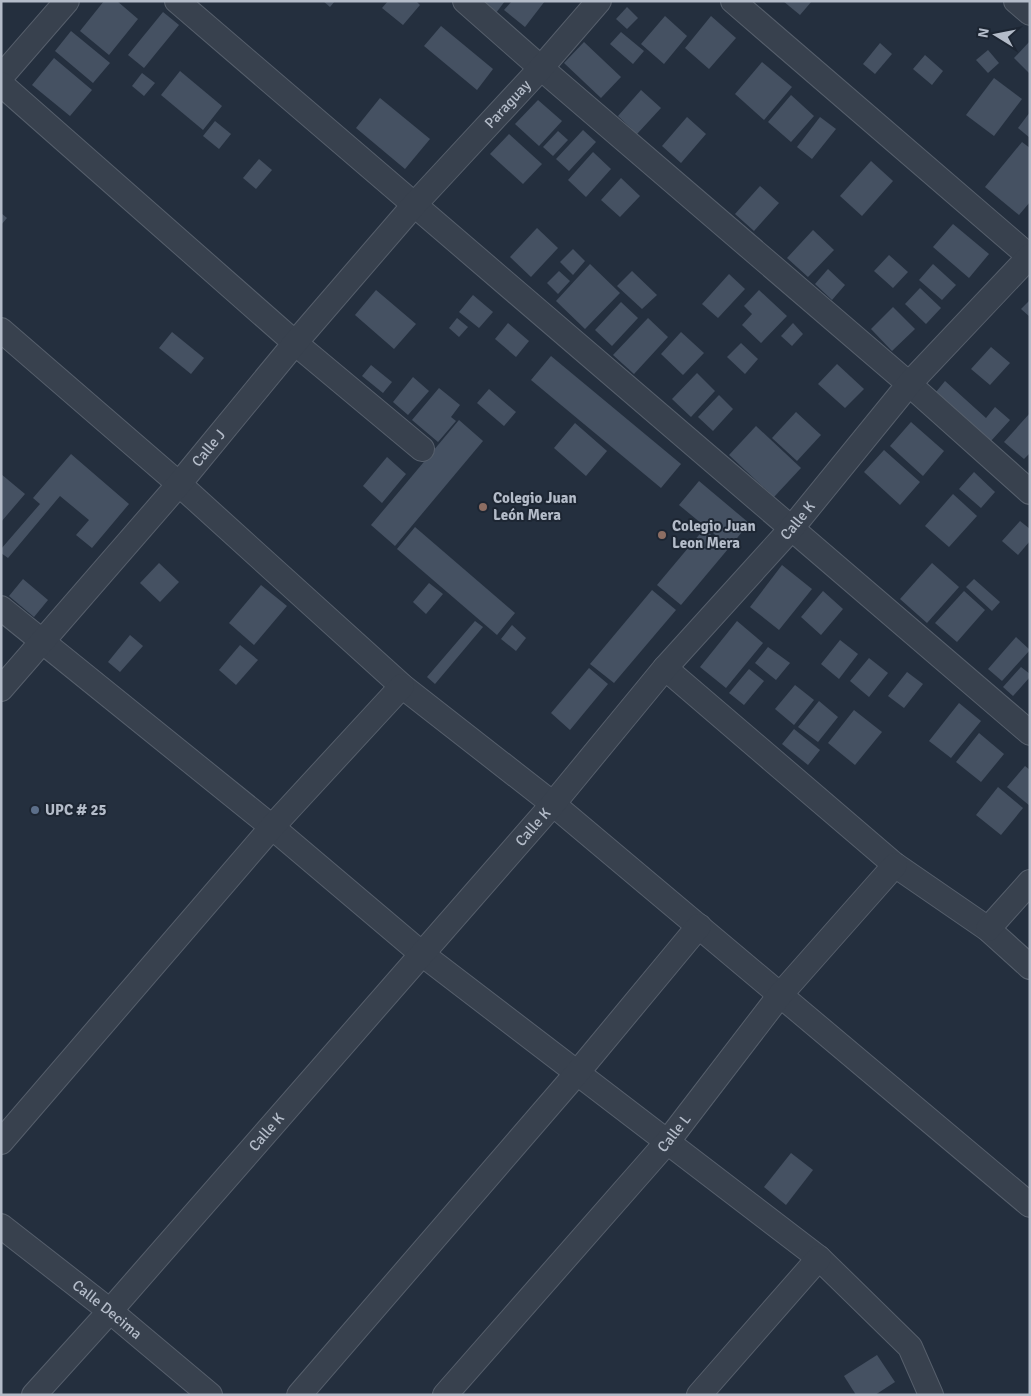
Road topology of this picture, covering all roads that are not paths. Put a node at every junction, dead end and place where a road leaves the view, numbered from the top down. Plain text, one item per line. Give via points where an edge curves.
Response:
1 (67, 1) edge
2 (176, 1) edge
3 (465, 1) edge
4 (599, 1) edge
5 (733, 1) edge
6 (1016, 1) edge
7 (1030, 13) edge
8 (541, 68) junction
9 (1, 77) edge
10 (1, 84) edge
11 (414, 205) junction
12 (1030, 257) edge
13 (1, 330) edge
14 (295, 343) junction
15 (909, 384) junction
16 (422, 449) dead end
17 (179, 484) junction
18 (1030, 492) edge
19 (792, 529) junction
20 (1, 608) edge
21 (41, 641) junction
22 (665, 668) junction
23 (402, 686) junction
24 (1, 689) edge
25 (1030, 734) edge
26 (553, 804) junction
27 (272, 827) junction
28 (895, 865) junction
29 (1030, 882) edge
30 (699, 926) junction
31 (988, 929) junction
32 (422, 954) junction
33 (1030, 967) edge
34 (780, 995) junction
35 (577, 1072) junction
36 (668, 1141) junction
37 (1, 1142) edge
38 (1030, 1205) edge
39 (1, 1226) edge
40 (820, 1258) junction
41 (110, 1312) junction
42 (34, 1395) edge
43 (210, 1395) edge
44 (299, 1395) edge
45 (445, 1395) edge
46 (699, 1395) edge
47 (931, 1395) edge

1 - 9 street
2 - 11 street
3 - 8 street
4 - 8 street, Paraguay
5 - 12 street
6 - 7 street
8 - 11 street, Paraguay
8 - 15 street
10 - 14 street
11 - 14 street, Calle J
11 - 19 street
12 - 15 street, Calle K
13 - 17 street
14 - 16 street
14 - 17 street, Calle J
15 - 18 street
15 - 19 street, Calle K
17 - 21 street, Calle J
17 - 23 street
19 - 22 street, Calle K
19 - 25 street
20 - 21 street
21 - 24 street, Calle J
21 - 27 street
22 - 26 street, Calle K
22 - 28 street
23 - 26 street
23 - 27 street
26 - 30 street
26 - 32 street, Calle K
27 - 32 street
27 - 37 street
28 - 31 street
28 - 34 street, Calle L
29 - 31 street
30 - 34 street
30 - 35 street
31 - 33 street
32 - 35 street
32 - 41 street, Calle K
34 - 36 street, Calle L
34 - 38 street
35 - 36 street
35 - 44 street
36 - 40 street
36 - 45 street, Calle L
39 - 41 street, Calle Decima
40 - 46 street
40 - 47 street via 910,1347
41 - 42 street, Calle K
41 - 43 street, Calle Decima

